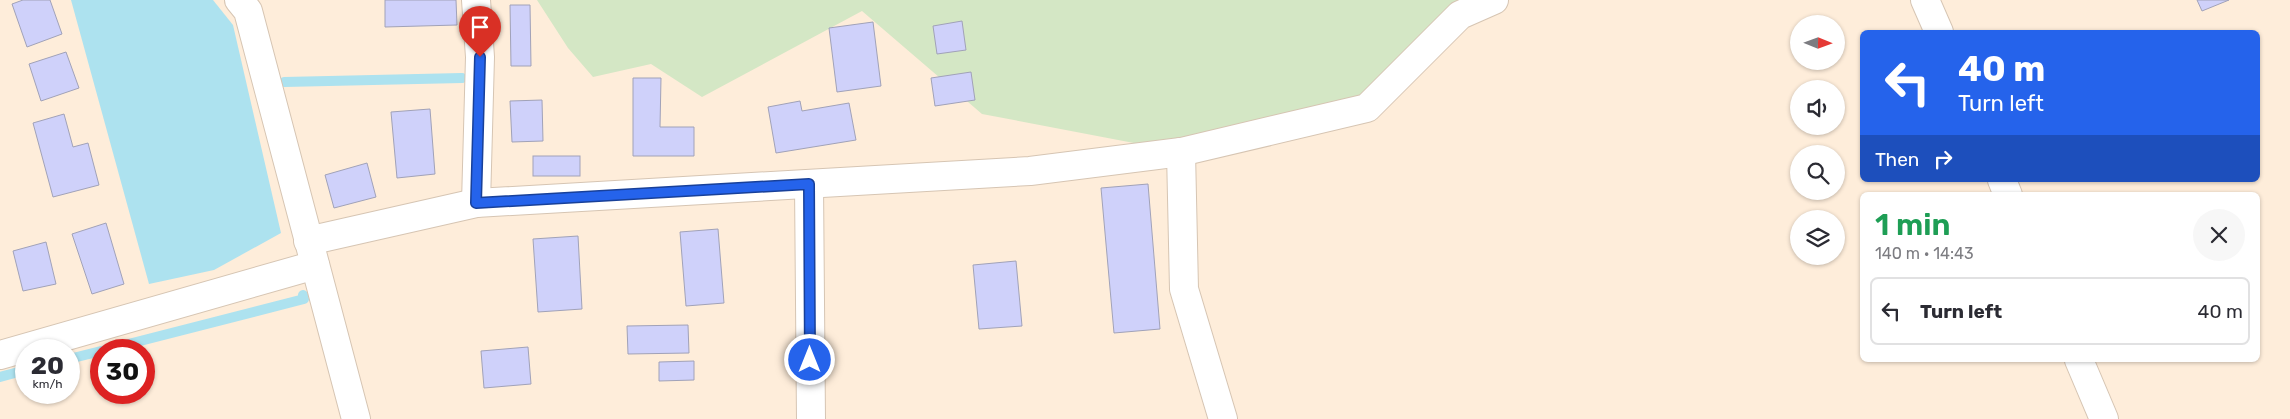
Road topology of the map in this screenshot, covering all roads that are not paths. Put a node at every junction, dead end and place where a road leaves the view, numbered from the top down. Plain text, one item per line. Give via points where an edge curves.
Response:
1 (476, 0) edge
2 (1494, 0) edge
3 (1925, 0) edge
4 (248, 4) edge
5 (1938, 30) edge
6 (1180, 152) junction
7 (809, 184) junction
8 (476, 203) junction
9 (312, 253) junction
10 (0, 353) edge
11 (2080, 362) edge
12 (356, 419) edge
13 (811, 419) edge
14 (1223, 419) edge
15 (2104, 419) edge

1 - 8 street via 480,57
2 - 6 street via 1460,15 1367,108
3 - 5 street
4 - 9 street
6 - 7 street via 1030,172
6 - 14 street via 1184,289
7 - 8 street
7 - 13 street
8 - 9 street
9 - 10 street
9 - 12 street
11 - 15 street

